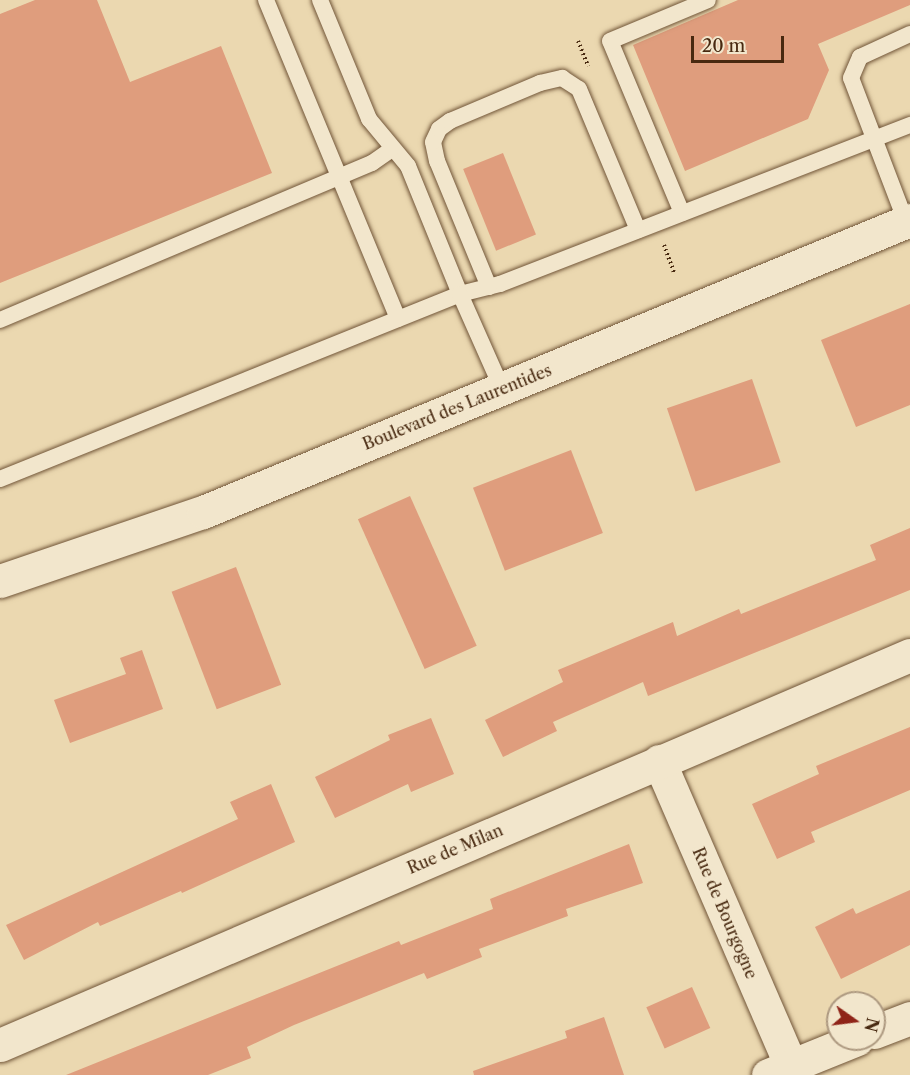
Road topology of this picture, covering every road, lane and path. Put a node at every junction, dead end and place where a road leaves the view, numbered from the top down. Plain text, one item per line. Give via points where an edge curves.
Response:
1 (266, 0) edge
2 (320, 0) edge
3 (708, 0) edge
4 (910, 34) edge
5 (910, 125) edge
6 (873, 138) junction
7 (392, 149) junction
8 (338, 177) junction
9 (682, 213) junction
10 (908, 221) edge
11 (638, 230) junction
12 (662, 240) dead end
13 (674, 272) dead end
14 (489, 287) junction
15 (460, 294) junction
16 (398, 319) junction
17 (0, 320) edge
18 (502, 389) junction
19 (0, 479) edge
20 (0, 581) edge
21 (910, 655) edge
22 (659, 761) junction
23 (910, 1018) edge
24 (886, 1027) edge
25 (0, 1045) edge
26 (827, 1051) edge
27 (779, 1070) edge

1 - 8 lane
2 - 7 lane via 369,119
3 - 9 lane via 610,41
4 - 6 lane via 864,54 853,66 854,86
5 - 6 lane
6 - 9 lane
6 - 10 lane
7 - 8 lane via 372,164
7 - 15 lane via 408,166
8 - 16 lane
8 - 17 lane
9 - 11 lane
10 - 18 street, Boulevard des Laurentides
11 - 14 lane
11 - 14 lane via 579,89 562,78 540,83 450,121 439,129 433,142 437,161
12 - 13 path
14 - 15 lane
15 - 16 lane
15 - 18 lane
16 - 19 lane
18 - 20 street, Boulevard des Laurentides via 159,529
21 - 22 street, Rue de Milan
22 - 25 street, Rue de Milan
22 - 27 street, Rue de Bourgogne
23 - 24 street
26 - 27 street

